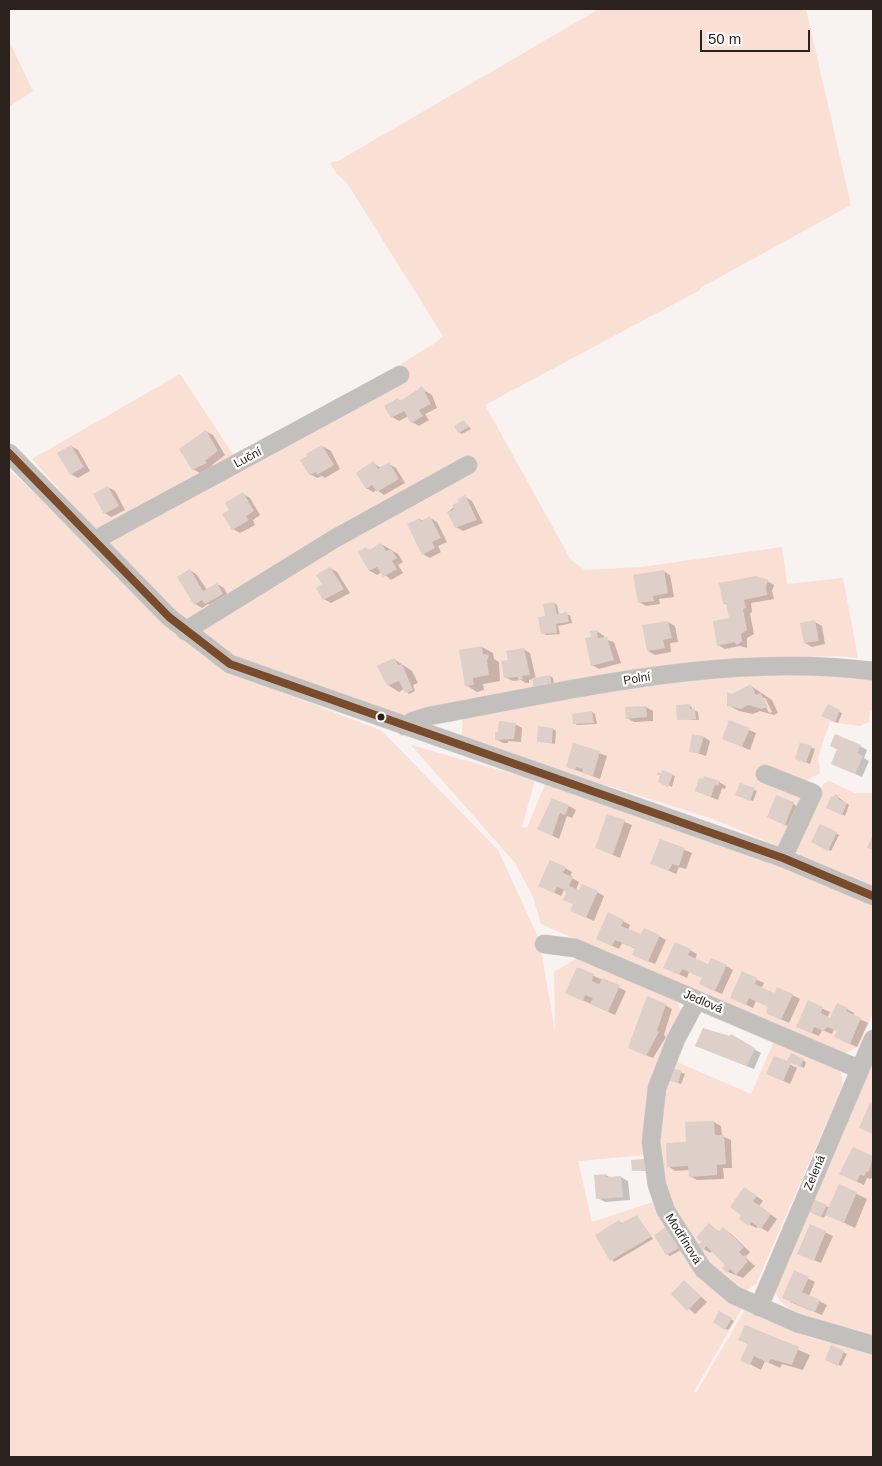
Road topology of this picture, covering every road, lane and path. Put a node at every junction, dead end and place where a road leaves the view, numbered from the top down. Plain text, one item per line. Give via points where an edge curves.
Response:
1 (400, 375) dead end
2 (9, 452) edge
3 (468, 465) dead end
4 (96, 540) junction
5 (185, 631) junction
6 (873, 671) edge
7 (404, 726) junction
8 (765, 774) dead end
9 (783, 858) junction
10 (873, 896) edge
11 (544, 944) dead end
12 (697, 1000) junction
13 (873, 1040) edge
14 (859, 1069) junction
15 (758, 1307) junction
16 (873, 1345) edge

1 - 4 street, Luční
2 - 4 street
3 - 5 street via 334,540
4 - 5 street
5 - 7 street via 230,664
6 - 7 street, Polní via 841,667 721,668 640,678 428,716
7 - 9 street
8 - 9 street via 813,793
9 - 10 street
11 - 12 street, Jedlová via 575,948
12 - 14 street, Jedlová
12 - 15 street, Modřínová via 676,1039 657,1088 651,1142 657,1186 666,1211 703,1269 734,1295
13 - 14 street, Zelená
14 - 15 street, Zelená
15 - 16 street, Modřínová via 797,1323

